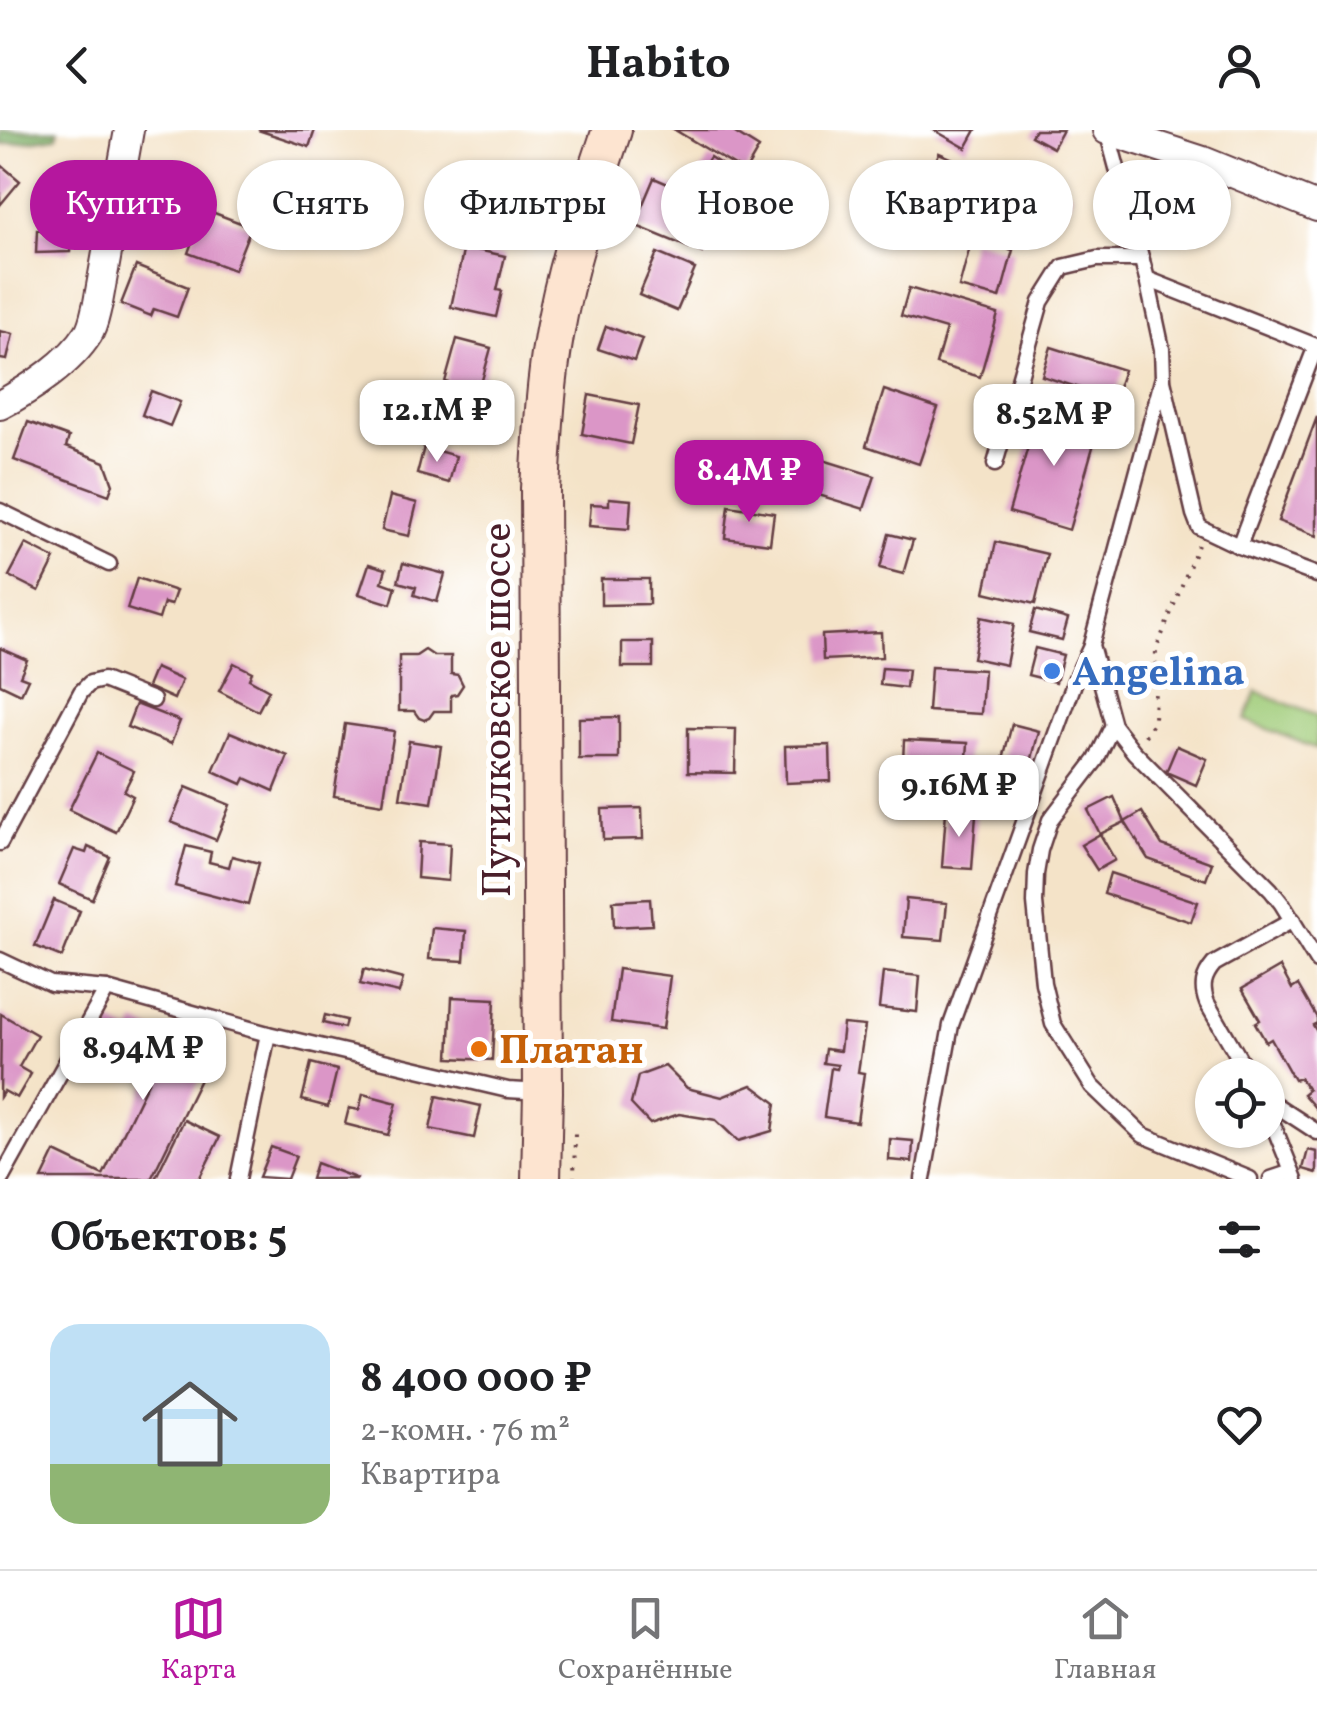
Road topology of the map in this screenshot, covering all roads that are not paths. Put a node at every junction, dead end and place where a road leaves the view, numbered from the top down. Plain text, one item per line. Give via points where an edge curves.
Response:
1 (129, 130) edge
2 (612, 130) edge
3 (1107, 130) edge
4 (1317, 207) edge
5 (1142, 259) junction
6 (1148, 280) junction
7 (1163, 377) junction
8 (0, 405) edge
9 (995, 464) dead end
10 (0, 511) edge
11 (1239, 546) junction
12 (109, 564) dead end
13 (1317, 575) edge
14 (1091, 645) junction
15 (152, 700) dead end
16 (1113, 725) junction
17 (0, 843) edge
18 (1293, 920) junction
19 (0, 960) edge
20 (1317, 960) edge
21 (108, 989) junction
22 (268, 1034) junction
23 (1239, 1058) edge
24 (543, 1092) junction
25 (1285, 1111) edge
26 (1317, 1132) edge
27 (1282, 1148) edge
28 (239, 1171) edge
29 (1293, 1176) edge
30 (1, 1179) edge
31 (228, 1179) edge
32 (541, 1179) edge
33 (923, 1179) edge
34 (1250, 1179) edge
35 (1271, 1179) edge

1 - 8 street via 90,330 76,350
2 - 24 main road, Путилковское шоссе via 574,244 544,416
3 - 4 street
3 - 5 lane
5 - 6 lane
5 - 9 lane via 1063,266 1041,302
6 - 7 lane
6 - 11 lane via 1316,346
7 - 11 lane via 1199,526
7 - 14 lane
10 - 12 lane
11 - 13 lane
14 - 16 lane
14 - 33 lane via 951,1025
15 - 17 lane via 104,680 90,683
16 - 18 lane
16 - 34 lane via 1096,760 1050,820 1040,850 1035,903 1053,1024 1092,1086 1143,1135
18 - 20 lane
18 - 23 lane via 1214,964 1203,982 1207,1003
19 - 21 lane via 51,984
21 - 22 lane
21 - 30 lane
22 - 24 lane via 508,1090
22 - 28 lane
24 - 32 main road, Путилковское шоссе
25 - 26 lane
27 - 29 lane
28 - 31 lane
29 - 35 lane

